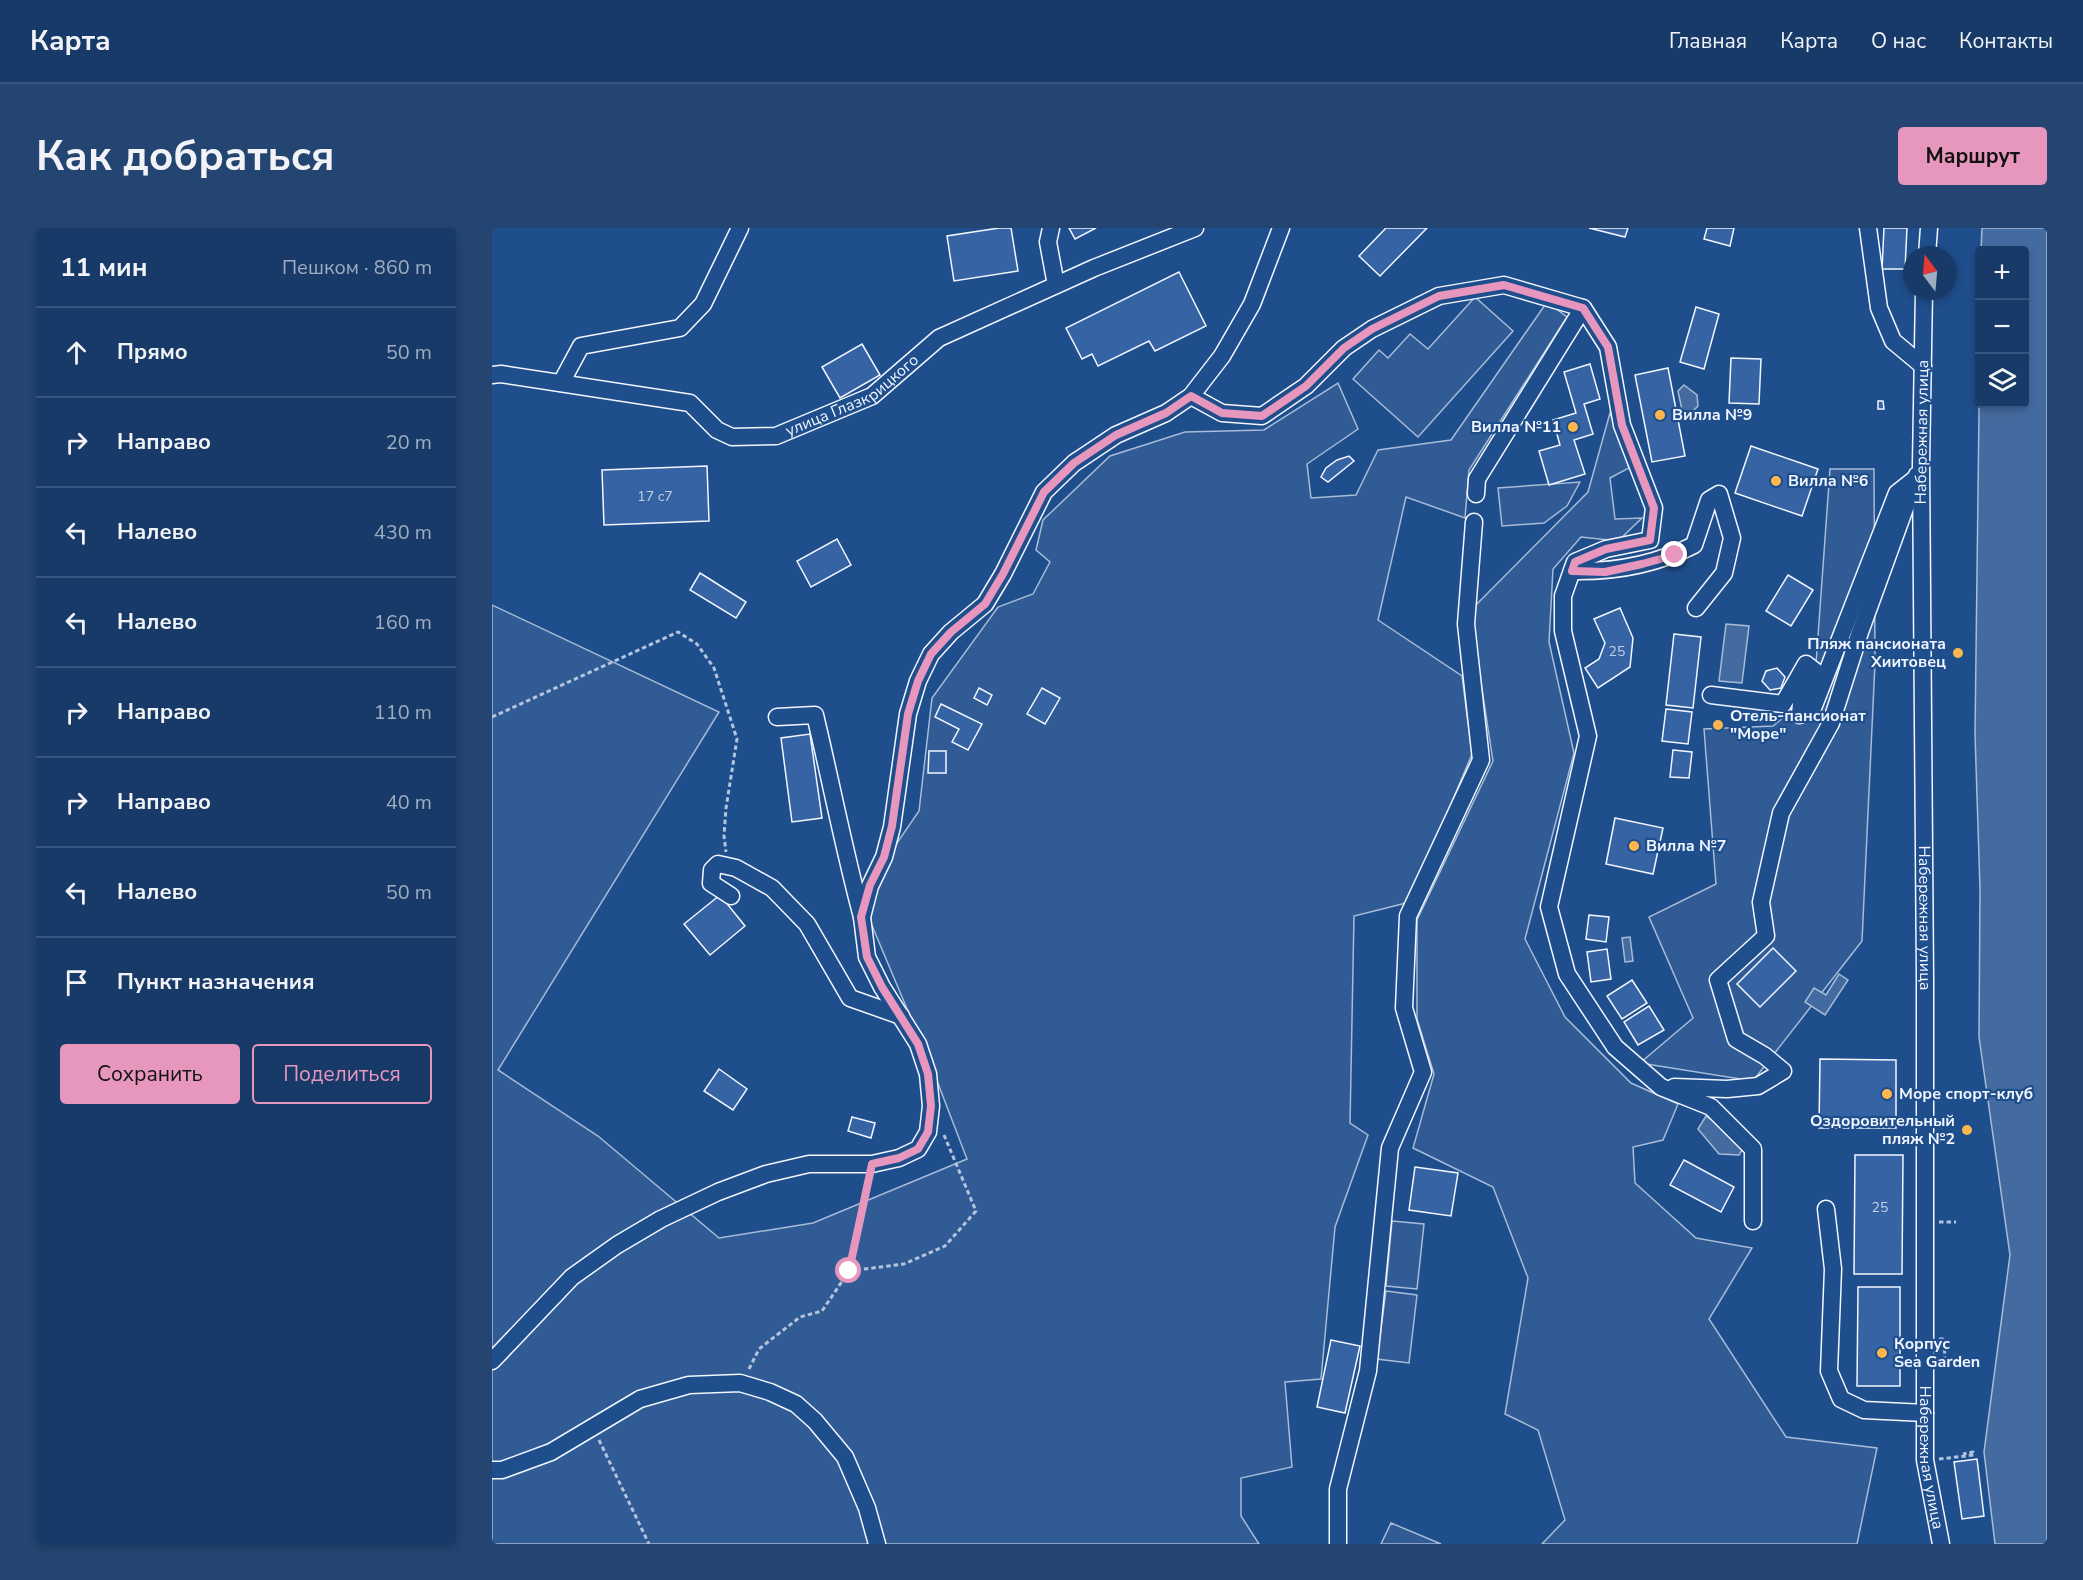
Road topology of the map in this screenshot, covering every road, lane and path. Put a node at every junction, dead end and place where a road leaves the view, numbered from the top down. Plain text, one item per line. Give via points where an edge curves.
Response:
1 (740, 228) edge
2 (1051, 228) edge
3 (1195, 228) edge
4 (1281, 228) edge
5 (1868, 228) edge
6 (1929, 228) edge
7 (1928, 246) edge
8 (1056, 285) junction
9 (1924, 300) edge
10 (1583, 308) junction
11 (1923, 366) junction
12 (492, 375) edge
13 (561, 383) junction
14 (1191, 396) junction
15 (1919, 470) junction
16 (1476, 494) dead end
17 (1474, 522) dead end
18 (1572, 571) junction
19 (1696, 608) dead end
20 (1711, 694) dead end
21 (492, 717) edge
22 (777, 717) dead end
23 (724, 836) dead end
24 (731, 896) dead end
25 (861, 917) junction
26 (901, 1016) junction
27 (1661, 1087) junction
28 (931, 1106) junction
29 (872, 1164) junction
30 (1826, 1209) dead end
31 (1753, 1221) dead end
32 (1944, 1222) dead end
33 (1956, 1222) dead end
34 (849, 1271) junction
35 (492, 1361) edge
36 (740, 1383) junction
37 (1925, 1413) junction
38 (592, 1426) junction
39 (1963, 1454) dead end
40 (1925, 1460) junction
41 (497, 1470) edge
42 (649, 1544) edge
43 (877, 1544) edge
44 (1338, 1544) edge
45 (1941, 1544) edge

1 - 13 street via 703,304 680,328 581,346
2 - 8 street via 1048,242
3 - 8 street, улица Глазкрицкого
4 - 14 street via 1252,304 1222,356
5 - 11 street via 1879,308 1893,341
6 - 7 street
8 - 13 street, улица Глазкрицкого via 939,339 872,396 776,436 732,437 717,430 690,403
9 - 11 street, Набережная улица
10 - 14 street via 1504,285 1439,296 1372,329 1344,348 1306,386 1262,416 1222,413
10 - 16 street via 1477,479
10 - 18 street via 1608,347 1622,425 1654,508 1650,540 1606,549 1575,562
11 - 15 street, Набережная улица
12 - 13 street, улица Глазкрицкого
14 - 25 street via 1166,413 1116,435 1074,463 1044,492 985,604 931,654 908,714 892,826
15 - 20 street via 1897,493 1813,708 1800,714 1801,702 1815,671 1806,664 1783,704
15 - 27 street via 1831,723 1781,813 1761,902 1766,936 1718,980 1736,1039 1783,1071 1758,1086
15 - 37 street, Набережная улица
17 - 44 street via 1466,624 1481,760 1408,916 1404,1008 1423,1072 1390,1148 1368,1371 1338,1489
18 - 19 street via 1605,572 1675,555 1694,545 1709,500 1719,494 1732,538 1724,573
18 - 27 street via 1563,596 1563,631 1588,736 1549,907 1566,974 1615,1047
21 - 23 path via 678,632 697,644 714,668 737,739
22 - 25 street via 815,715
24 - 26 street via 711,883 712,870 718,864 736,868 772,888 807,924 850,998
25 - 26 street via 867,957
26 - 28 street via 918,1044 928,1074
27 - 31 street via 1711,1107 1753,1149
28 - 29 street via 928,1132 918,1149
28 - 34 path via 976,1211 945,1246 904,1264
29 - 34 path
29 - 35 street via 809,1164 766,1174 718,1191 661,1219 572,1277
30 - 37 street via 1833,1269 1829,1371 1840,1399 1864,1410
32 - 33 path
34 - 36 path via 822,1311 800,1317 759,1349
36 - 38 street via 689,1385 640,1399
36 - 43 street via 796,1404 815,1421 845,1457 867,1508
37 - 40 street, Набережная улица
38 - 41 street via 550,1452
38 - 42 path
39 - 40 path via 1974,1455
40 - 45 street, Набережная улица

